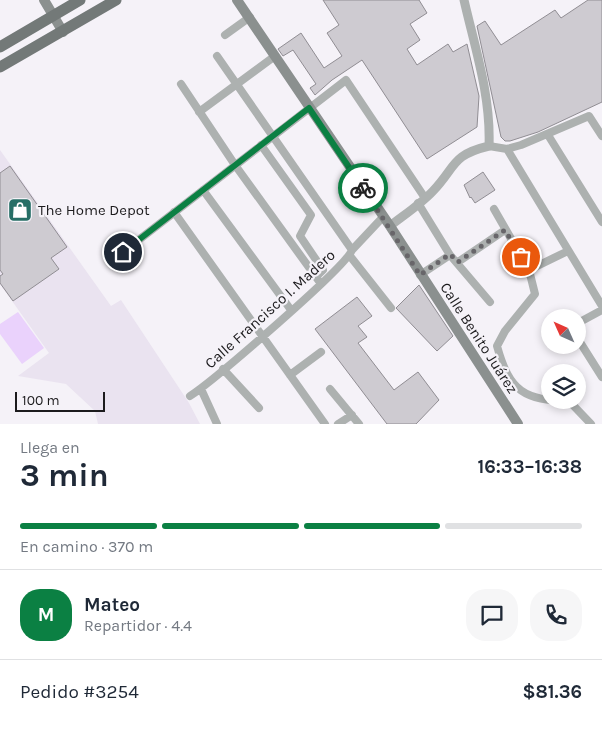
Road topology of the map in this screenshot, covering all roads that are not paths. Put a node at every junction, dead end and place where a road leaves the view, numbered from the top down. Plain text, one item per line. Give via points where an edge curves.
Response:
1 (44, 0) edge
2 (80, 0) edge
3 (116, 0) edge
4 (237, 0) edge
5 (464, 0) edge
6 (54, 16) junction
7 (250, 17) junction
8 (63, 32) junction
9 (225, 35) dead end
10 (0, 47) edge
11 (217, 56) dead end
12 (274, 56) junction
13 (0, 67) edge
14 (180, 84) dead end
15 (235, 84) junction
16 (309, 108) junction
17 (199, 112) junction
18 (548, 136) junction
19 (602, 136) edge
20 (272, 137) junction
21 (261, 145) junction
22 (489, 146) junction
23 (507, 149) junction
24 (235, 165) junction
25 (203, 190) junction
26 (422, 201) junction
27 (494, 209) dead end
28 (174, 212) junction
29 (383, 218) junction
30 (602, 222) edge
31 (390, 226) junction
32 (505, 230) junction
33 (568, 251) junction
34 (123, 252) dead end
35 (351, 253) junction
36 (450, 254) junction
37 (458, 262) junction
38 (529, 270) junction
39 (420, 275) junction
40 (318, 280) junction
41 (490, 302) dead end
42 (602, 306) edge
43 (391, 308) dead end
44 (291, 310) junction
45 (602, 310) edge
46 (586, 319) edge
47 (262, 335) junction
48 (321, 352) dead end
49 (586, 352) edge
50 (223, 369) junction
51 (290, 375) junction
52 (602, 377) edge
53 (201, 389) junction
54 (330, 389) dead end
55 (190, 396) dead end
56 (259, 408) dead end
57 (352, 415) junction
58 (218, 424) edge
59 (325, 424) edge
60 (338, 424) edge
61 (359, 424) edge
62 (518, 424) edge
63 (591, 424) edge

1 - 6 main road
2 - 6 main road
3 - 8 main road
4 - 7 main road, Calle Benito Juárez
5 - 22 street via 485,87
6 - 8 main road
6 - 10 main road
7 - 9 street
7 - 12 main road, Calle Benito Juárez
8 - 13 main road
11 - 15 street
12 - 15 street
12 - 16 main road, Calle Benito Juárez
14 - 17 street
15 - 17 street
15 - 20 street
16 - 20 street
16 - 26 street via 346,80
16 - 29 main road, Calle Benito Juárez
17 - 24 street
18 - 19 street via 589,116
18 - 23 street
18 - 30 street
20 - 21 street
20 - 35 street
21 - 24 street
21 - 40 street via 310,215 300,236 324,270
22 - 23 street
22 - 26 street via 476,149 451,166
23 - 33 street
24 - 25 street
24 - 40 street
25 - 28 street
25 - 44 street
26 - 31 street
26 - 36 street
27 - 32 street
28 - 34 street
28 - 47 street
29 - 31 main road, Calle Benito Juárez
29 - 35 street, Calle Francisco I. Madero
31 - 39 main road, Calle Benito Juárez
32 - 37 street
32 - 38 street
33 - 38 street
33 - 42 street
35 - 40 street, Calle Francisco I. Madero
35 - 43 street
36 - 37 street
36 - 39 street
37 - 41 street
38 - 63 street via 535,294 497,346 500,357 515,386 524,395 540,400 570,402
39 - 62 main road, Calle Benito Juárez
40 - 44 street, Calle Francisco I. Madero
44 - 47 street, Calle Francisco I. Madero
45 - 46 street
47 - 50 street, Calle Francisco I. Madero
47 - 51 street
48 - 51 street
49 - 52 street
50 - 53 street, Calle Francisco I. Madero
50 - 56 street
51 - 59 street
53 - 55 street, Calle Francisco I. Madero
53 - 58 street
54 - 57 street
57 - 60 street
57 - 61 street

